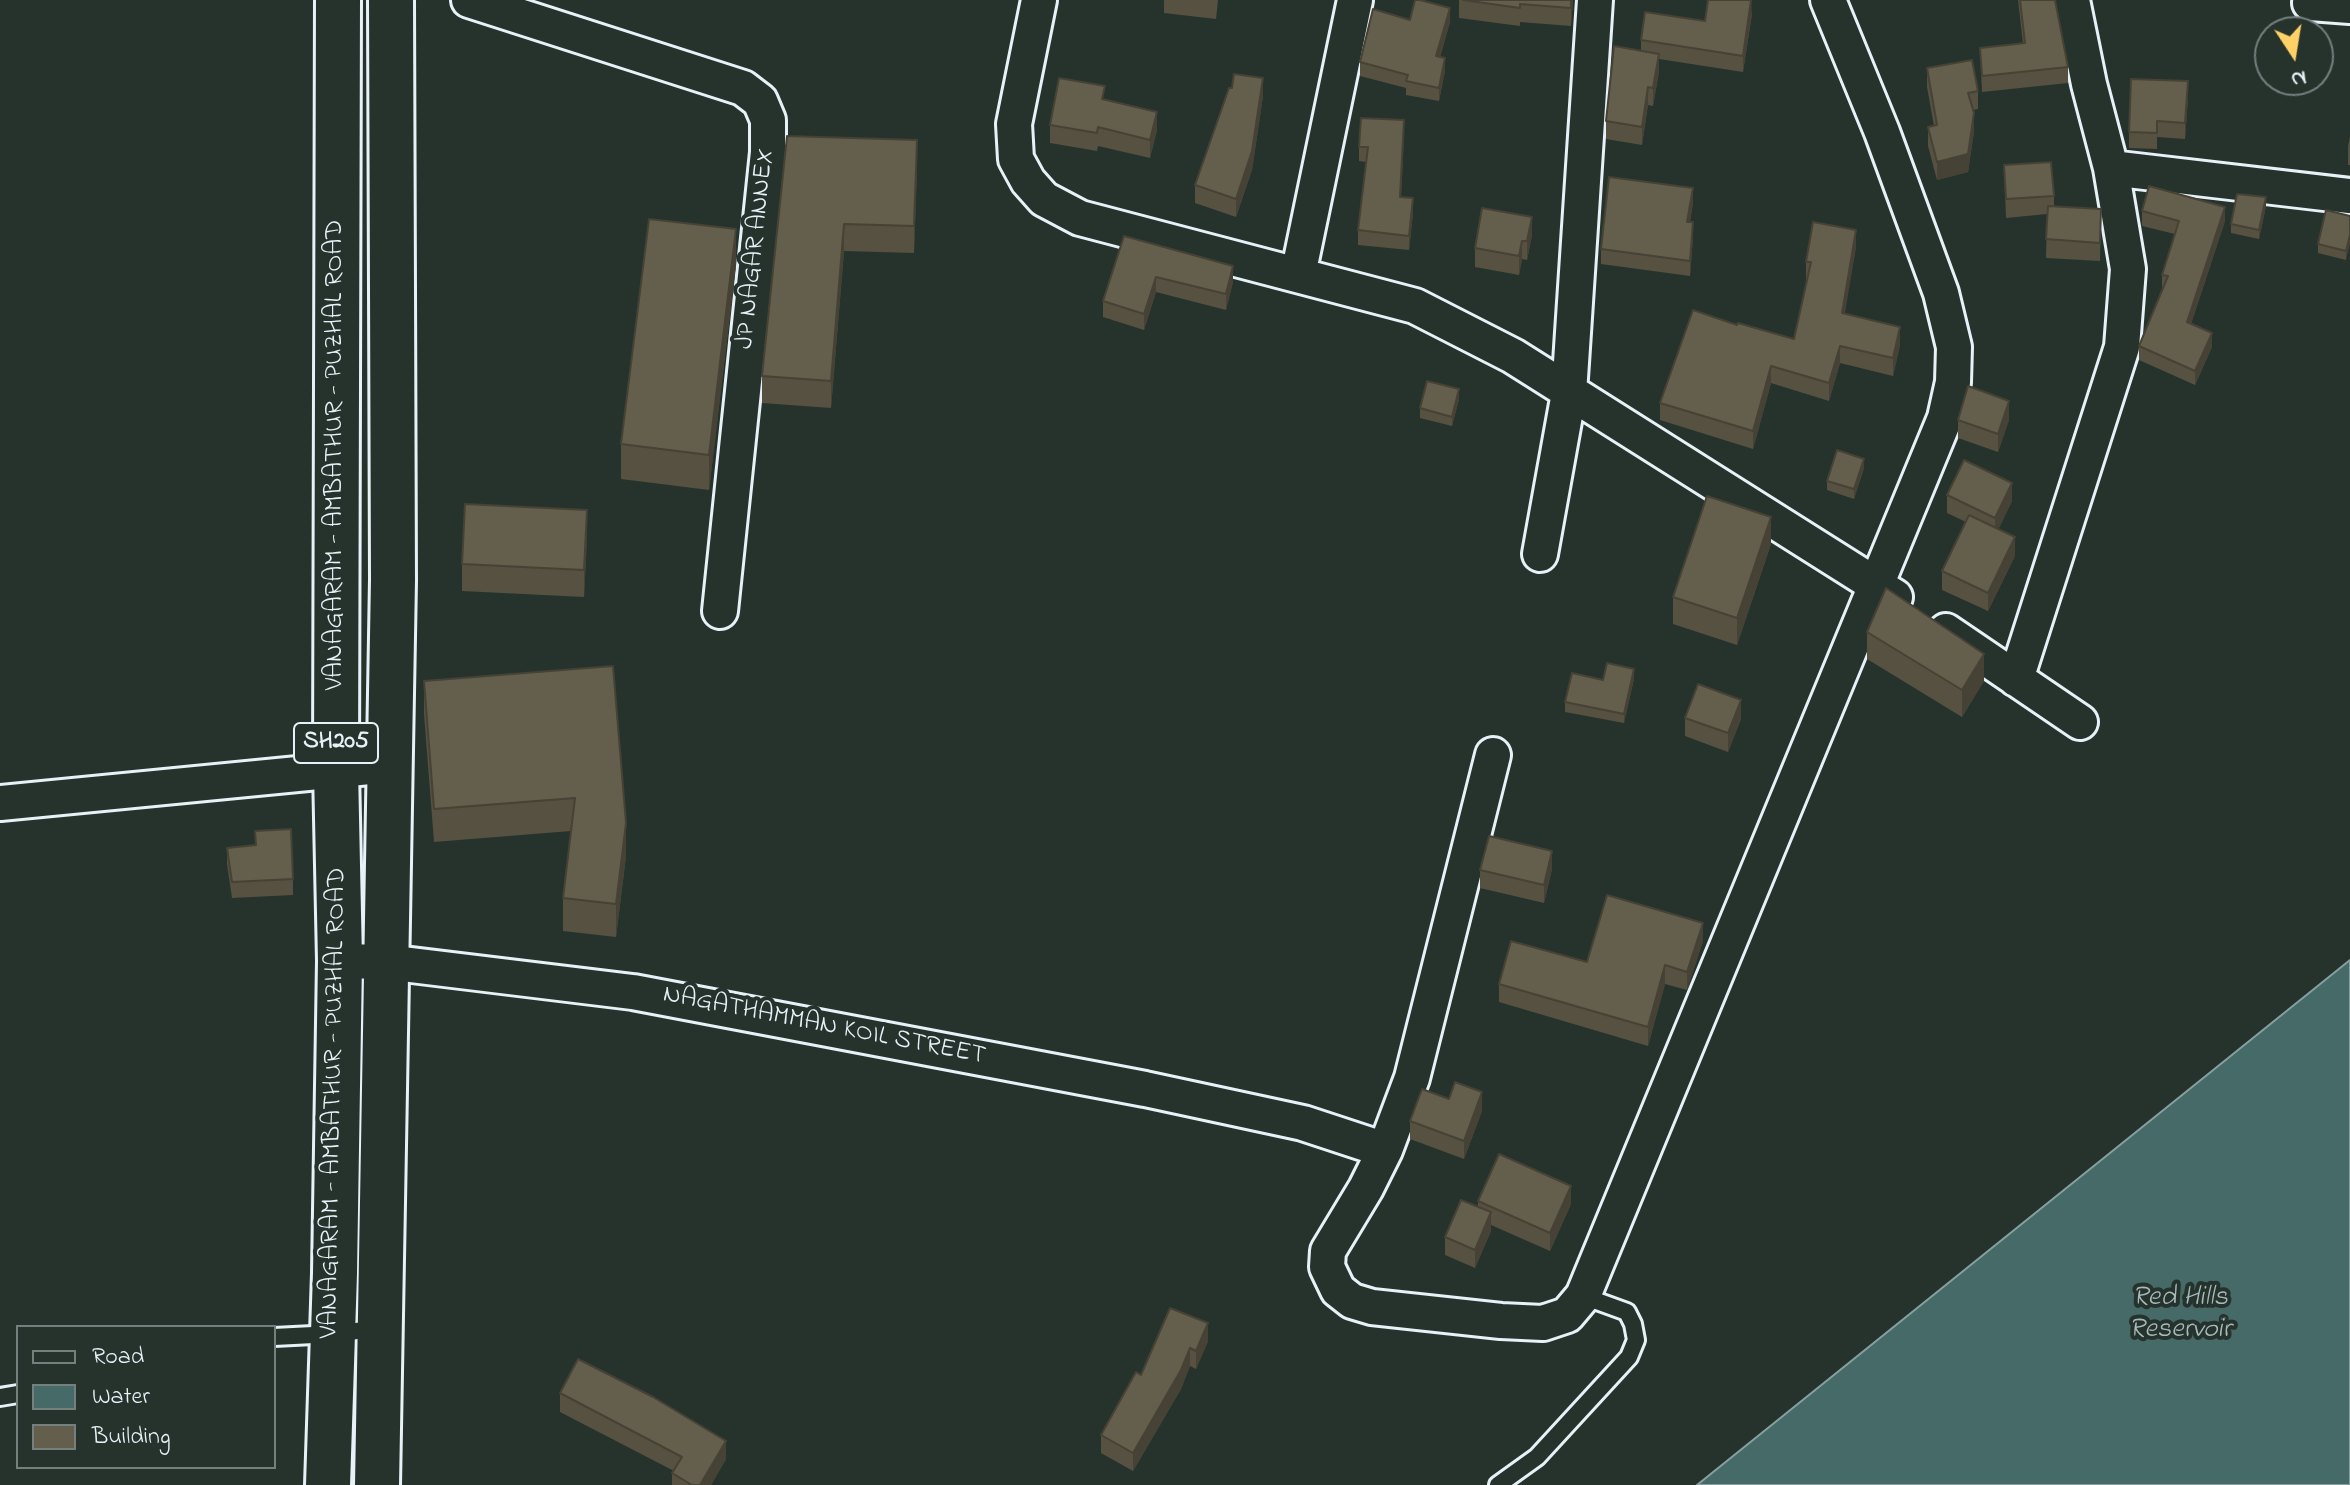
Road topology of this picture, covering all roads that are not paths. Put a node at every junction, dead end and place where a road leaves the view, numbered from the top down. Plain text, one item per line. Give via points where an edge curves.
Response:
1 (338, 0) edge
2 (391, 0) edge
3 (469, 0) edge
4 (1039, 0) edge
5 (1355, 0) edge
6 (1595, 0) edge
7 (1828, 0) edge
8 (2072, 0) edge
9 (2310, 3) dead end
10 (2350, 6) edge
11 (2111, 168) junction
12 (2350, 196) edge
13 (1298, 275) junction
14 (1569, 393) junction
15 (1540, 554) dead end
16 (1876, 584) junction
17 (720, 611) dead end
18 (2016, 679) junction
19 (2080, 722) dead end
20 (1493, 755) dead end
21 (390, 765) junction
22 (336, 770) junction
23 (0, 803) edge
24 (340, 961) junction
25 (387, 962) junction
26 (1385, 1150) junction
27 (1583, 1296) junction
28 (380, 1328) junction
29 (333, 1334) junction
30 (276, 1337) edge
31 (328, 1485) edge
32 (377, 1485) edge
33 (1498, 1485) edge

1 - 22 main road, VANAGARAM - AMBATHUR - PUZHAL ROAD / SH205
2 - 21 main road
3 - 17 street, JP NAGAR ANNEX via 743,88 760,101 768,120
4 - 13 street via 1014,124 1016,159 1044,199 1080,218
5 - 13 street
6 - 14 street
7 - 16 street via 1941,293 1954,347 1945,418
8 - 11 street
9 - 10 street
11 - 12 street
11 - 18 street via 2128,269 2122,347
13 - 14 street via 1415,306 1513,356
14 - 15 street
14 - 16 street
16 - 18 street
16 - 27 street
18 - 19 street
20 - 26 street via 1412,1078
21 - 22 street
21 - 25 main road
22 - 23 street
22 - 24 main road, VANAGARAM - AMBATHUR - PUZHAL ROAD / SH205
24 - 25 street, NAGATHAMMAN KOIL STREET
24 - 29 main road, VANAGARAM - AMBATHUR - PUZHAL ROAD / SH205
25 - 26 street, NAGATHAMMAN KOIL STREET via 633,992 1069,1074 1303,1123
25 - 28 main road
26 - 27 street via 1328,1251 1327,1267 1338,1290 1352,1301 1543,1323 1567,1315
27 - 33 lane via 1627,1312 1636,1340 1629,1357 1537,1457
28 - 29 lane
28 - 32 main road
29 - 30 lane
29 - 31 main road, VANAGARAM - AMBATHUR - PUZHAL ROAD / SH205

